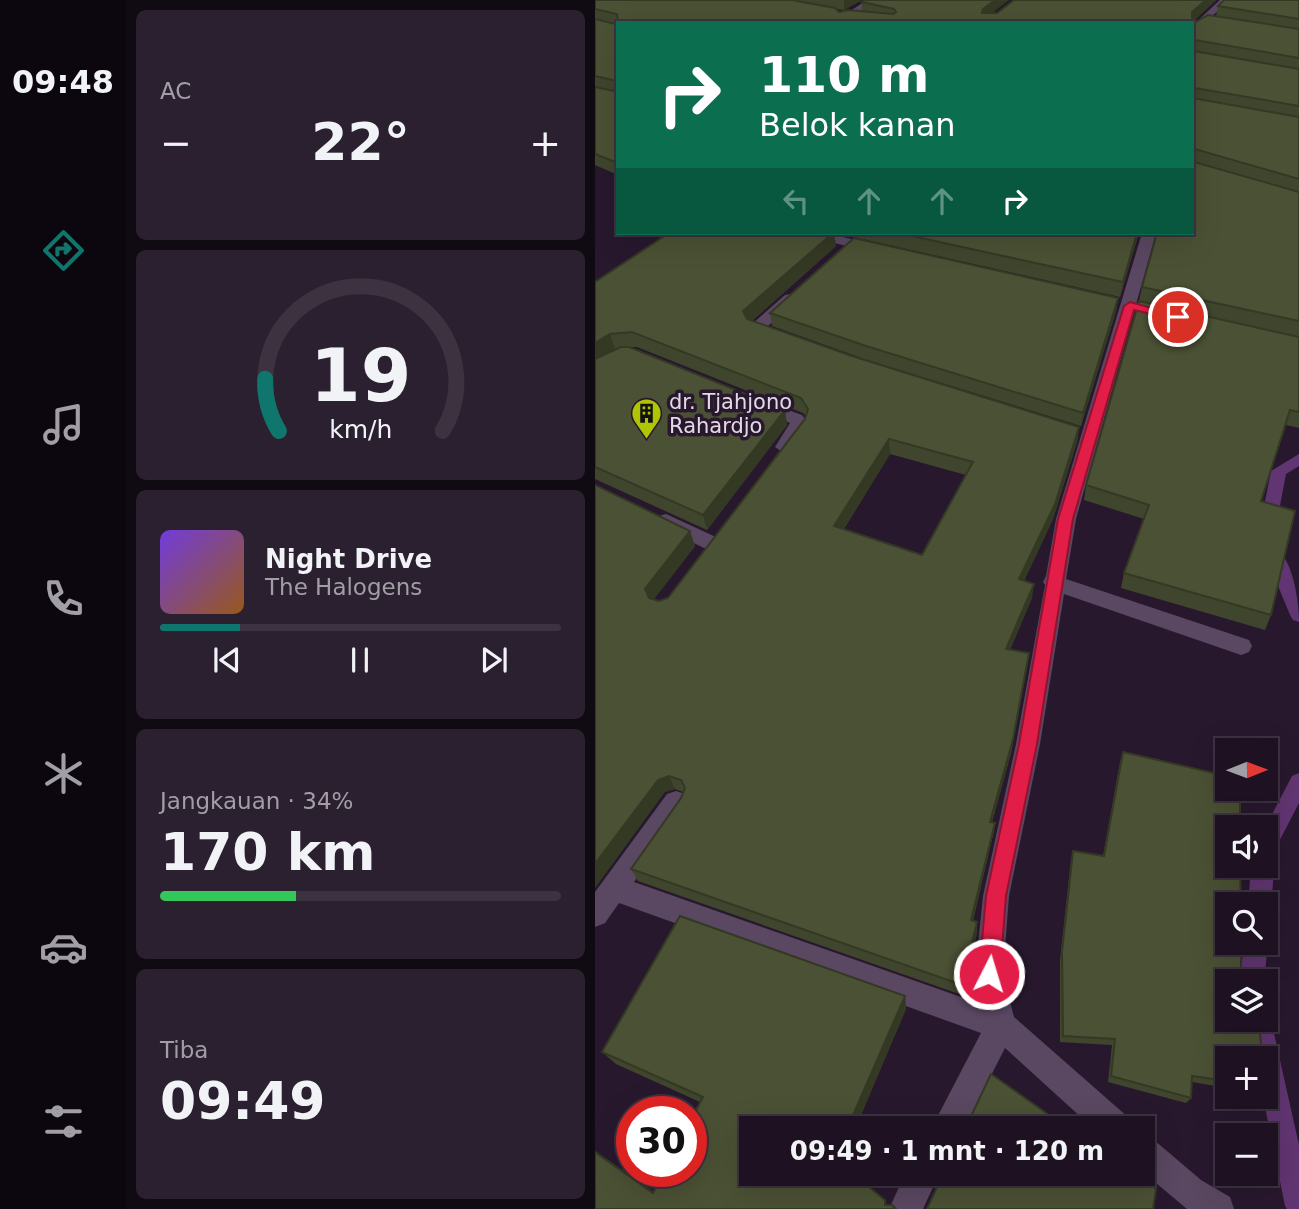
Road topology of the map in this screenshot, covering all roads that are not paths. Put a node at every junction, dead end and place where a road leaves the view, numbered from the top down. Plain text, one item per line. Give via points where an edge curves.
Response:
1 (873, 0) edge
2 (1226, 0) edge
3 (848, 16) junction
4 (835, 18) edge
5 (861, 18) edge
6 (1203, 20) junction
7 (1216, 23) edge
8 (1194, 29) edge
9 (815, 235) edge
10 (1148, 235) edge
11 (852, 247) edge
12 (803, 286) edge
13 (795, 342) edge
14 (747, 399) edge
15 (775, 459) edge
16 (653, 514) edge
17 (696, 564) edge
18 (1053, 582) junction
19 (1241, 646) dead end
20 (676, 802) edge
21 (614, 888) junction
22 (595, 914) edge
23 (1001, 1025) junction
24 (954, 1116) edge
25 (1103, 1116) edge
26 (1155, 1165) edge
27 (917, 1186) edge
28 (1185, 1200) edge
29 (905, 1209) edge
30 (1218, 1209) edge

1 - 3 street
2 - 6 street
3 - 4 street
3 - 5 street
6 - 7 street
6 - 8 street
9 - 11 street
10 - 18 street via 1130,306 1082,434
12 - 13 street via 756,328
14 - 15 street via 799,423
16 - 17 street via 715,538
18 - 19 street
18 - 23 street via 1028,744 996,896 989,974
20 - 21 street
21 - 22 street
21 - 23 street
23 - 24 street
23 - 25 street
26 - 28 street
27 - 29 street
28 - 30 street

